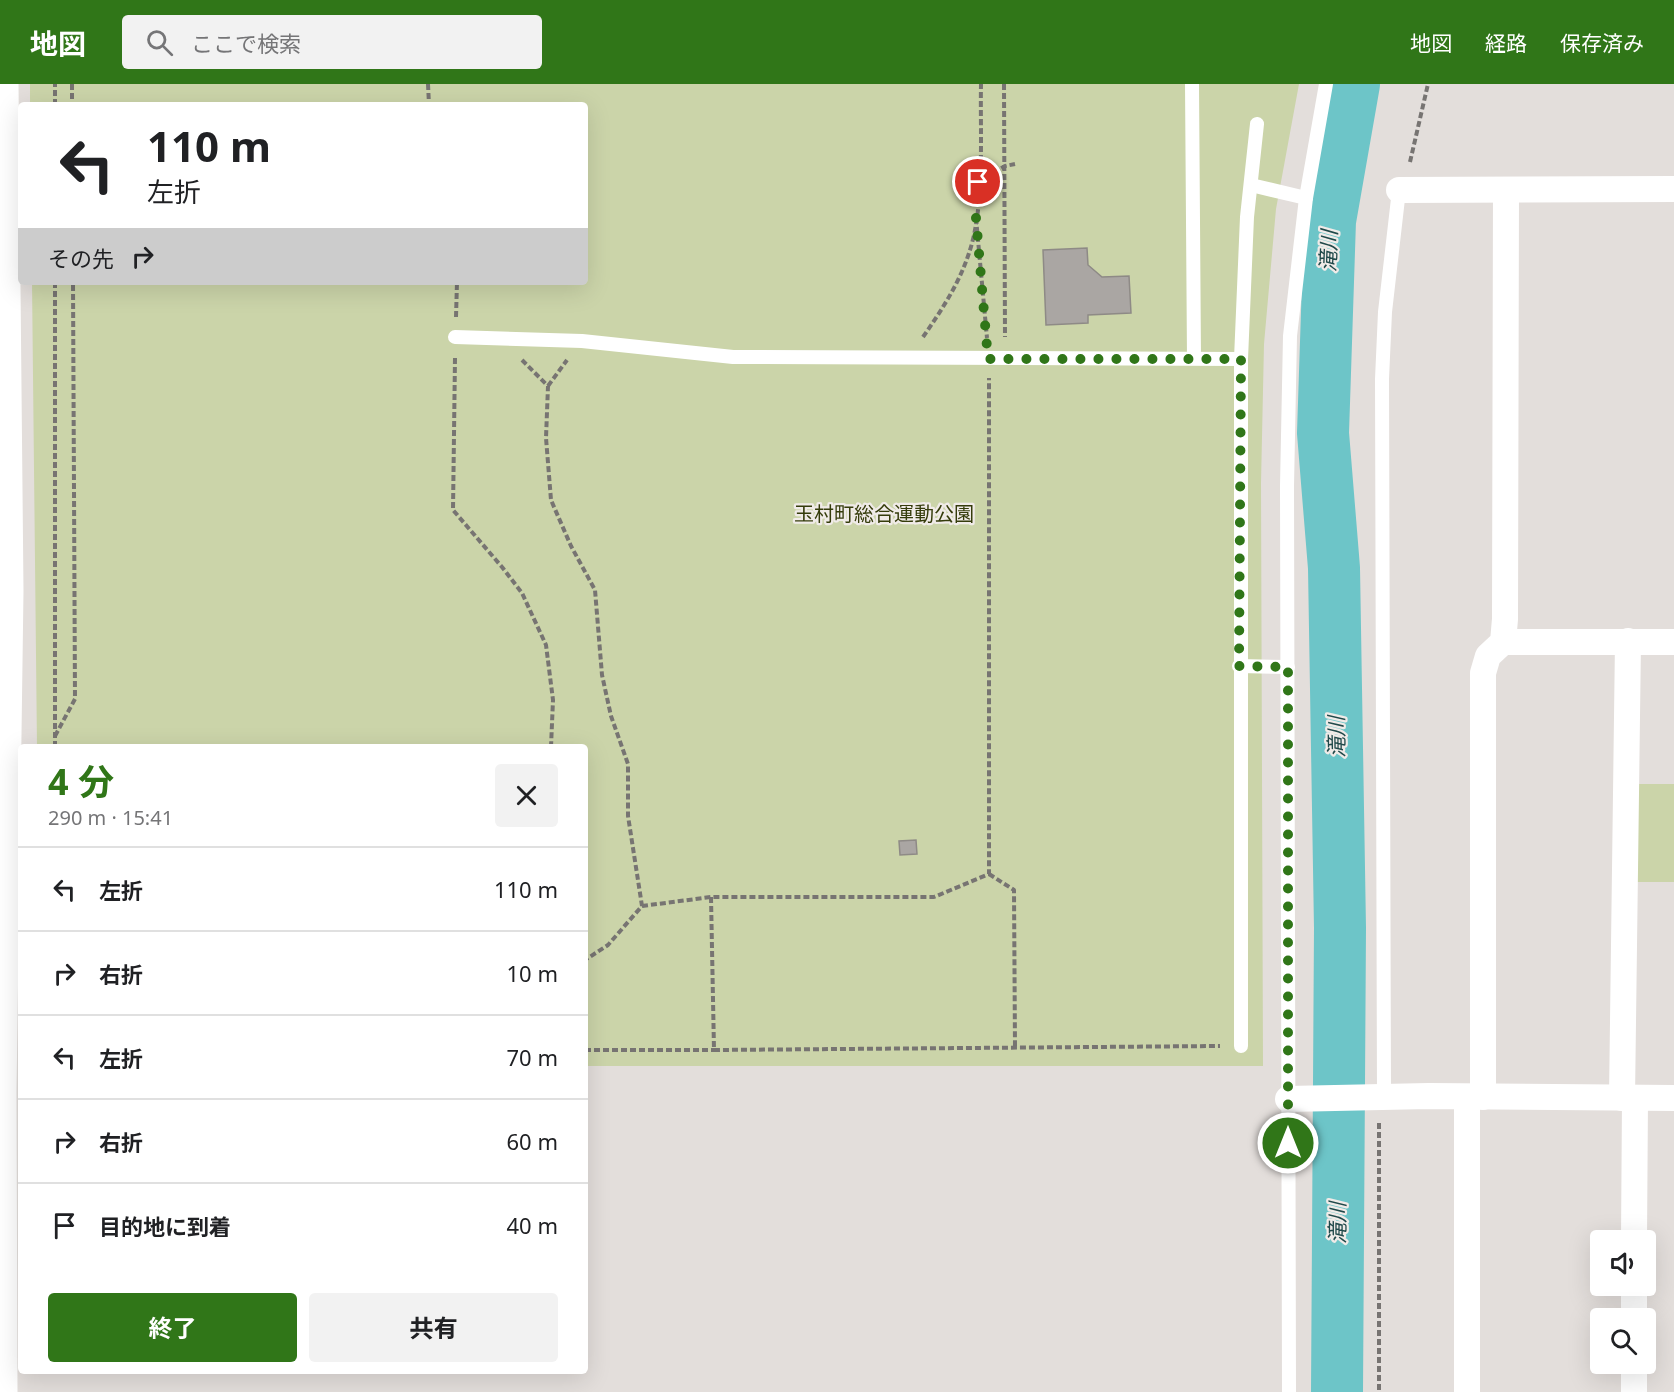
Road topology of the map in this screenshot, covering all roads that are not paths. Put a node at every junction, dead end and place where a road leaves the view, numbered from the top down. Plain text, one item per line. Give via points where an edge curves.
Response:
1 (2, 84) edge
2 (1192, 84) edge
3 (1326, 84) edge
4 (1257, 124) dead end
5 (1251, 185) junction
6 (1674, 189) edge
7 (1400, 190) joint
8 (1506, 190) junction
9 (1306, 198) junction
10 (455, 338) road end
11 (1194, 358) junction
12 (1241, 359) junction
13 (1628, 641) junction
14 (1503, 642) junction
15 (1674, 642) edge
16 (1239, 666) junction
17 (1288, 667) junction
18 (1241, 1046) road end
19 (0, 1092) edge
20 (1475, 1097) junction
21 (1629, 1098) junction
22 (1674, 1098) edge
23 (1293, 1099) junction
24 (1377, 1099) junction
25 (1634, 1230) edge
26 (1634, 1374) edge
27 (1, 1392) edge
28 (1289, 1392) edge
29 (1467, 1392) edge
30 (1634, 1392) edge

1 - 19 street via 7,591
2 - 11 lane
3 - 9 lane
4 - 5 lane
5 - 9 lane
5 - 12 lane
6 - 8 street
7 - 8 street
7 - 24 lane via 1385,312 1382,379 1381,974
8 - 14 street
9 - 17 lane via 1290,336
10 - 11 lane via 582,341 733,357
11 - 12 lane
12 - 16 lane
13 - 14 street
13 - 15 street
13 - 21 street
14 - 20 street via 1488,656 1483,673
16 - 17 lane
16 - 18 lane
17 - 23 lane
19 - 27 street
20 - 21 street
20 - 24 street
20 - 29 street
21 - 22 street
21 - 25 street
23 - 24 street
23 - 28 lane
26 - 30 street

